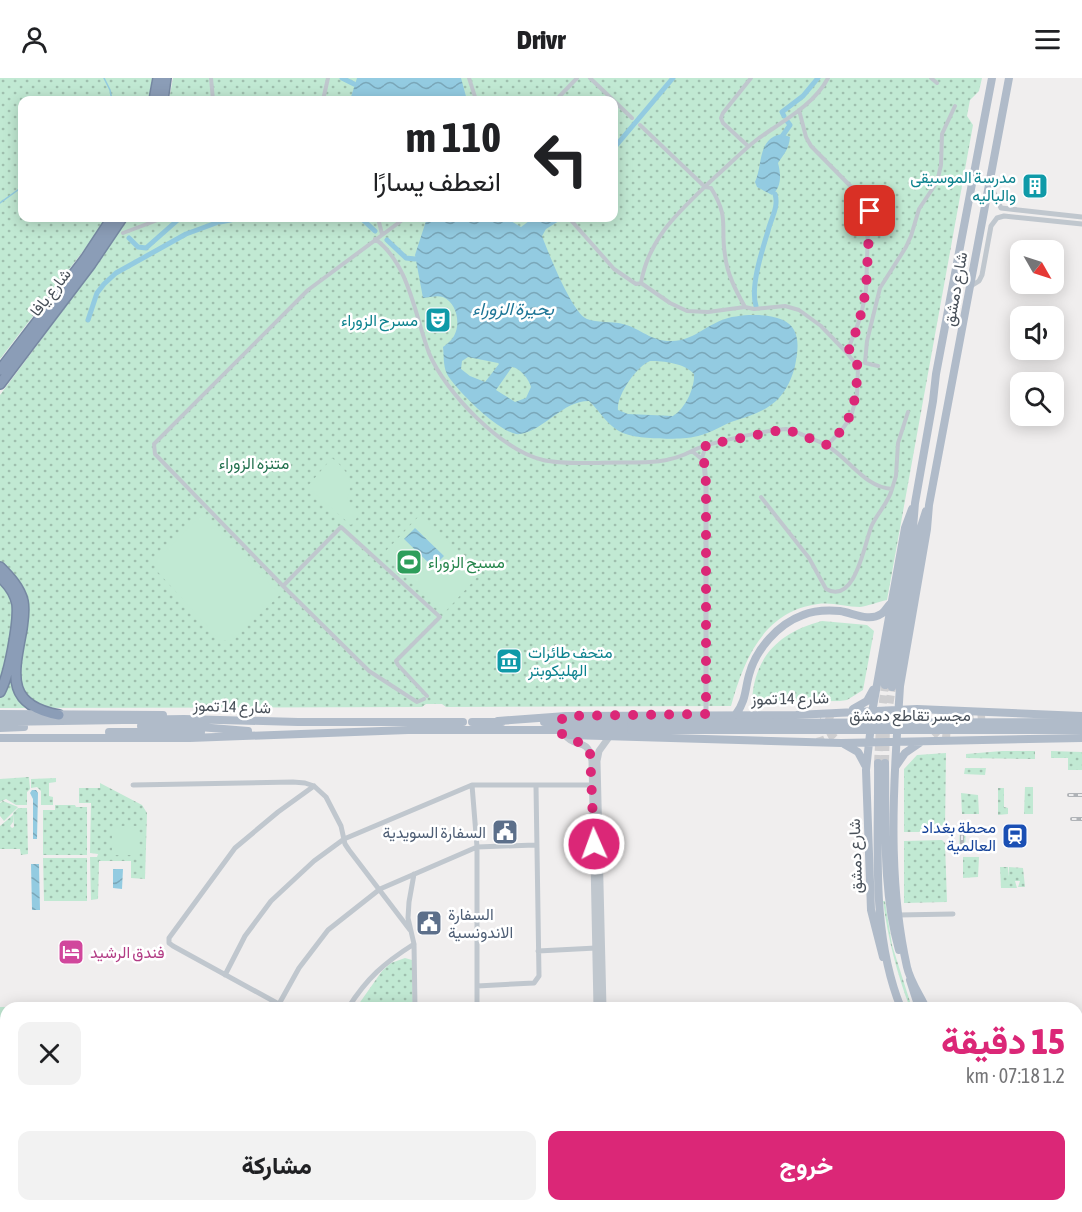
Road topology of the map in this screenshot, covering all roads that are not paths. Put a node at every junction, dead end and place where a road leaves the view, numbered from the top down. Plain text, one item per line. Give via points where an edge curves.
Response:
1 (158, 78) edge
2 (166, 78) edge
3 (211, 78) edge
4 (328, 78) edge
5 (469, 78) edge
6 (577, 78) edge
7 (590, 78) edge
8 (751, 78) edge
9 (828, 78) edge
10 (932, 78) edge
11 (992, 78) edge
12 (1009, 78) edge
13 (937, 82) dead end
14 (155, 96) edge
15 (164, 96) edge
16 (213, 96) edge
17 (324, 96) edge
18 (475, 96) edge
19 (560, 96) edge
20 (609, 96) edge
21 (618, 105) edge
22 (955, 106) dead end
23 (799, 110) junction
24 (632, 118) dead end
25 (640, 125) dead end
26 (748, 146) junction
27 (990, 184) junction
28 (705, 187) junction
29 (1015, 214) junction
30 (1082, 217) edge
31 (109, 222) edge
32 (119, 222) edge
33 (152, 222) edge
34 (379, 222) edge
35 (400, 222) edge
36 (573, 222) edge
37 (1082, 224) edge
38 (123, 233) dead end
39 (382, 235) junction
40 (963, 236) junction
41 (980, 238) junction
42 (375, 239) junction
43 (959, 259) junction
44 (975, 265) junction
45 (641, 283) junction
46 (971, 286) junction
47 (746, 307) junction
48 (849, 355) junction
49 (865, 363) junction
50 (878, 366) dead end
51 (858, 367) junction
52 (0, 370) edge
53 (0, 384) edge
54 (933, 401) junction
55 (908, 412) dead end
56 (945, 419) junction
57 (706, 445) junction
58 (827, 445) junction
59 (692, 451) junction
60 (703, 460) junction
61 (892, 489) junction
62 (761, 497) dead end
63 (915, 503) junction
64 (0, 567) edge
65 (0, 577) edge
66 (284, 586) junction
67 (890, 604) junction
68 (888, 686) junction
69 (0, 692) edge
70 (917, 709) junction
71 (849, 711) junction
72 (0, 714) edge
73 (706, 714) junction
74 (736, 714) junction
75 (872, 714) junction
76 (898, 714) junction
77 (59, 715) junction
78 (566, 716) junction
79 (1082, 716) edge
80 (184, 719) junction
81 (0, 722) edge
82 (1082, 722) edge
83 (408, 726) junction
84 (498, 726) junction
85 (631, 727) junction
86 (0, 728) edge
87 (561, 729) junction
88 (1082, 730) edge
89 (0, 733) edge
90 (273, 734) junction
91 (611, 734) junction
92 (0, 738) edge
93 (870, 738) junction
94 (896, 738) junction
95 (1082, 738) edge
96 (922, 741) junction
97 (841, 742) junction
98 (866, 770) junction
99 (894, 772) junction
100 (133, 785) dead end
101 (472, 785) junction
102 (592, 785) junction
103 (314, 786) junction
104 (536, 786) junction
105 (344, 839) junction
106 (535, 845) junction
107 (477, 847) junction
108 (414, 874) junction
109 (380, 889) junction
110 (953, 914) dead end
111 (898, 915) junction
112 (410, 930) junction
113 (414, 944) junction
114 (596, 948) junction
115 (538, 951) junction
116 (908, 971) junction
117 (225, 975) junction
118 (889, 975) junction
119 (477, 986) junction
120 (275, 1002) edge
121 (280, 1002) edge
122 (352, 1002) edge
123 (415, 1002) edge
124 (477, 1002) edge
125 (597, 1002) edge
126 (603, 1002) edge
127 (899, 1002) edge
128 (916, 1002) edge
129 (923, 1002) edge

1 - 14 highway
2 - 15 highway
3 - 16 street
4 - 17 street
5 - 18 street
6 - 19 street
7 - 20 street
8 - 26 street via 721,118
9 - 23 street
10 - 13 street
11 - 40 main road, شارع دمشق
12 - 27 main road, شارع دمشق
21 - 24 street
22 - 49 street via 942,134 937,182 921,205 911,236 880,288
23 - 26 street
23 - 48 street via 811,146 871,207 866,290
25 - 28 street
26 - 28 street
27 - 29 street via 999,206
27 - 41 main road, شارع دمشق
28 - 45 street via 659,235
28 - 47 street via 711,188 723,211 727,266
29 - 30 street
29 - 37 street
29 - 46 street via 1000,216 992,223 982,275
31 - 52 highway, شارع يافا
32 - 53 highway, شارع يافا
33 - 38 street
34 - 39 street
35 - 39 street
36 - 45 street via 614,269 636,284
39 - 42 street
40 - 41 main road via 971,243
40 - 43 main road, شارع دمشق
41 - 44 main road, شارع دمشق
42 - 59 street via 398,266 438,373 473,414 510,443 544,460 580,463 654,463 674,460
42 - 66 street via 308,290 154,444 155,454
43 - 44 main road via 967,254
43 - 54 main road, شارع دمشق
44 - 46 main road, شارع دمشق
45 - 47 street via 687,311
46 - 56 main road, شارع دمشق
47 - 48 street via 782,306 799,310
48 - 51 street
49 - 50 street
49 - 51 street
51 - 58 street via 851,417
54 - 56 main road via 935,416
54 - 63 main road, شارع دمشق
55 - 61 street via 898,443
56 - 68 main road, شارع دمشق via 929,517
57 - 58 street via 786,429
57 - 59 street
57 - 60 street
58 - 61 street via 866,478
59 - 60 street
60 - 73 street
61 - 62 street via 871,527 855,577 847,586 830,592 799,544
63 - 67 main road, شارع دمشق via 905,528
63 - 68 main road, شارع دمشق
64 - 77 highway via 17,586 24,602 15,668 19,693 33,708
65 - 69 highway via 10,588 18,617 6,681
66 - 66 street via 341,527 440,617 396,661 425,697 417,702 369,671
67 - 68 main road, شارع دمشق
67 - 74 main road via 877,616 825,610 803,615 785,625 757,656 744,701
68 - 70 main road
68 - 71 main road
68 - 75 main road, شارع دمشق
68 - 76 main road, شارع دمشق
70 - 76 main road, شارع 14 تموز
70 - 79 main road, شارع 14 تموز
71 - 74 main road, شارع 14 تموز
71 - 75 main road, شارع 14 تموز
72 - 77 main road
73 - 74 main road, شارع 14 تموز
73 - 78 main road, شارع 14 تموز
75 - 76 main road, شارع 14 تموز
77 - 80 main road via 146,714
78 - 84 main road, شارع 14 تموز
78 - 87 main road
80 - 81 main road, شارع 14 تموز
80 - 83 main road, شارع 14 تموز
82 - 85 main road, مجسر تقاطع دمشق, bridge
83 - 84 main road, شارع 14 تموز
83 - 84 main road, شارع 14 تموز via 467,722
83 - 90 main road, شارع 14 تموز
84 - 87 main road, شارع 14 تموز
84 - 87 main road, شارع 14 تموز
85 - 87 main road, شارع 14 تموز
85 - 88 main road, مجسر تقاطع دمشق, bridge
85 - 91 main road, شارع 14 تموز
86 - 90 main road, شارع 14 تموز via 187,726
87 - 91 main road, شارع 14 تموز
87 - 102 street via 568,740 588,748
89 - 90 main road
90 - 92 main road, شارع 14 تموز
91 - 97 main road, شارع 14 تموز
91 - 126 street via 597,760
93 - 94 main road, شارع 14 تموز
93 - 97 main road, شارع 14 تموز
93 - 98 main road, شارع دمشق
94 - 96 main road, شارع 14 تموز
94 - 99 main road, شارع دمشق
95 - 96 main road, شارع 14 تموز
96 - 99 main road via 905,753
97 - 98 main road via 858,752
98 - 118 main road, شارع دمشق via 871,910
99 - 111 main road, شارع دمشق
100 - 103 street via 293,782
101 - 104 street
101 - 105 street
101 - 107 street
102 - 104 street
102 - 114 street
103 - 105 street via 326,797
103 - 117 street via 235,848 169,938 173,946
104 - 106 street
105 - 109 street
105 - 117 street via 271,901 245,936
106 - 107 street
106 - 115 street
107 - 108 street
107 - 119 street
108 - 109 street
108 - 112 street
109 - 112 street
109 - 121 street via 328,930 299,968
110 - 111 street
111 - 116 main road, شارع دمشق
112 - 113 street
113 - 122 street via 369,977
113 - 123 street
114 - 115 street
114 - 125 street
115 - 119 street via 539,976 534,983
116 - 118 main road, شارع دمشق via 894,932 888,897 882,763 880,909
116 - 128 main road
116 - 129 main road, شارع دمشق
117 - 120 street
118 - 127 main road, شارع دمشق
119 - 124 street

